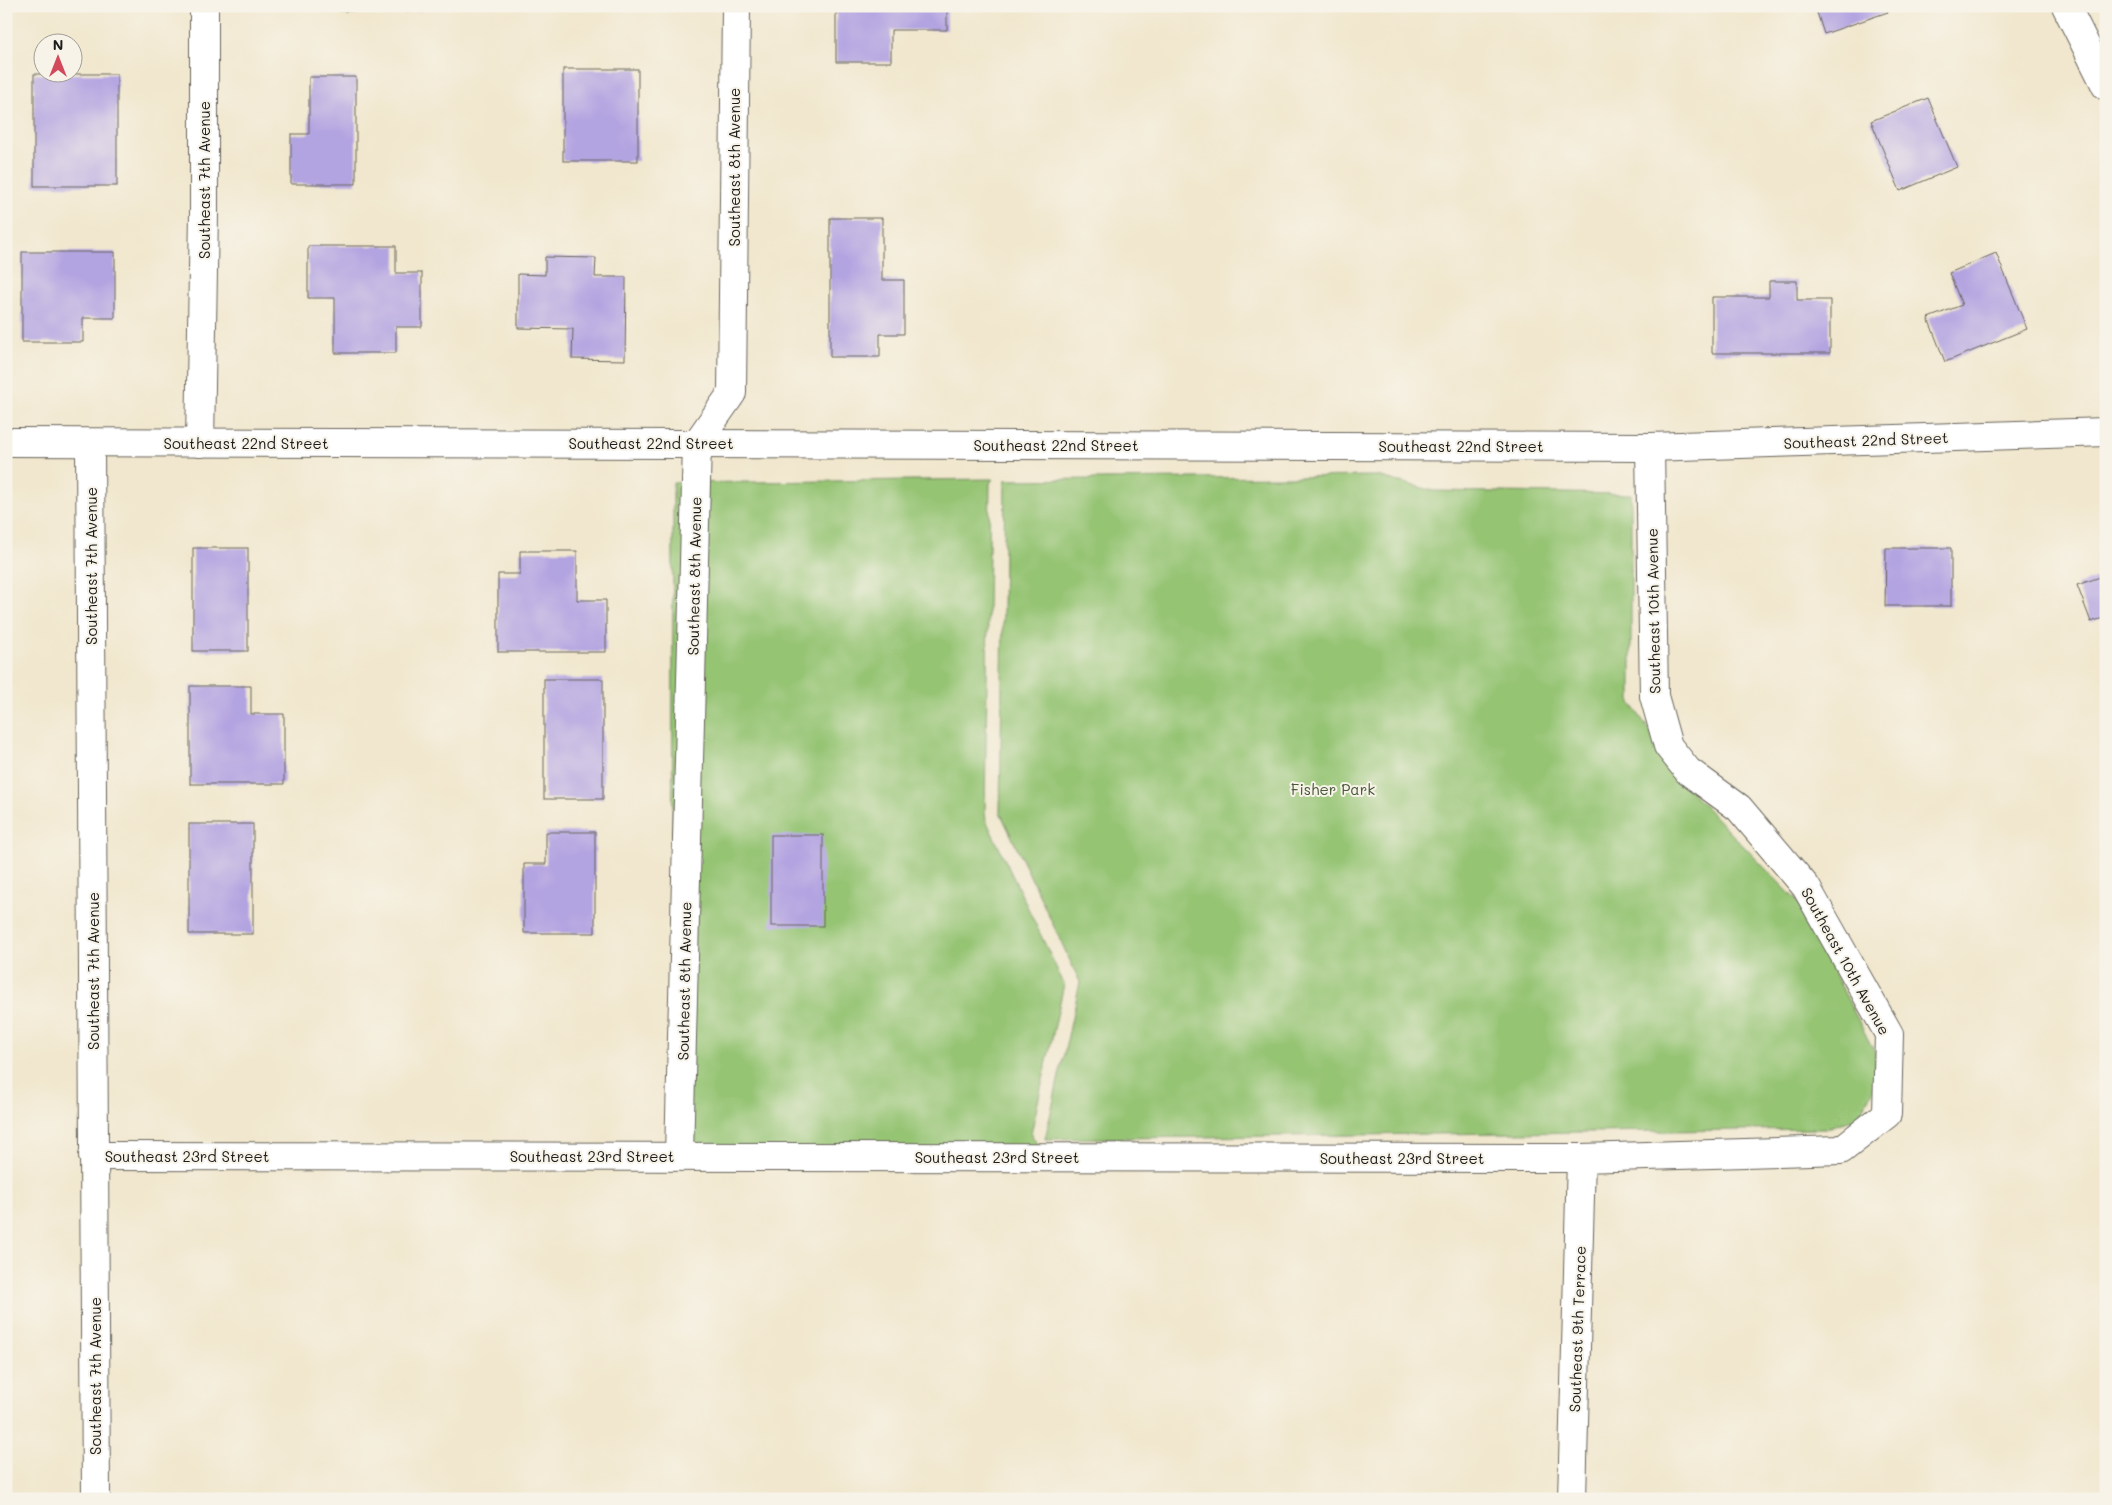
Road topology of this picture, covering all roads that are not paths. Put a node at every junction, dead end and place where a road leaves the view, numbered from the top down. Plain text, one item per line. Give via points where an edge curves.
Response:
1 (204, 6) edge
2 (736, 6) edge
3 (2066, 6) edge
4 (2106, 86) edge
5 (2106, 432) edge
6 (6, 442) edge
7 (90, 443) junction
8 (200, 443) junction
9 (697, 443) junction
10 (1650, 447) junction
11 (1887, 1114) joint
12 (94, 1156) junction
13 (679, 1156) junction
14 (1582, 1158) junction
15 (96, 1499) edge
16 (1572, 1499) edge

1 - 8 street, Southeast 7th Avenue
2 - 9 street, Southeast 8th Avenue via 732,393
3 - 4 street
5 - 10 street, Southeast 22nd Street
6 - 7 street, Southeast 22nd Street
7 - 8 street, Southeast 22nd Street
7 - 12 street, Southeast 7th Avenue
8 - 9 street, Southeast 22nd Street
9 - 10 street, Southeast 22nd Street
9 - 13 street, Southeast 8th Avenue
10 - 11 street, Southeast 10th Avenue via 1654,696 1668,746 1688,771 1738,808 1806,888 1889,1034
11 - 14 street, Southeast 23rd Street via 1841,1150
12 - 13 street, Southeast 23rd Street
12 - 15 street, Southeast 7th Avenue
13 - 14 street, Southeast 23rd Street
14 - 16 street, Southeast 9th Terrace

